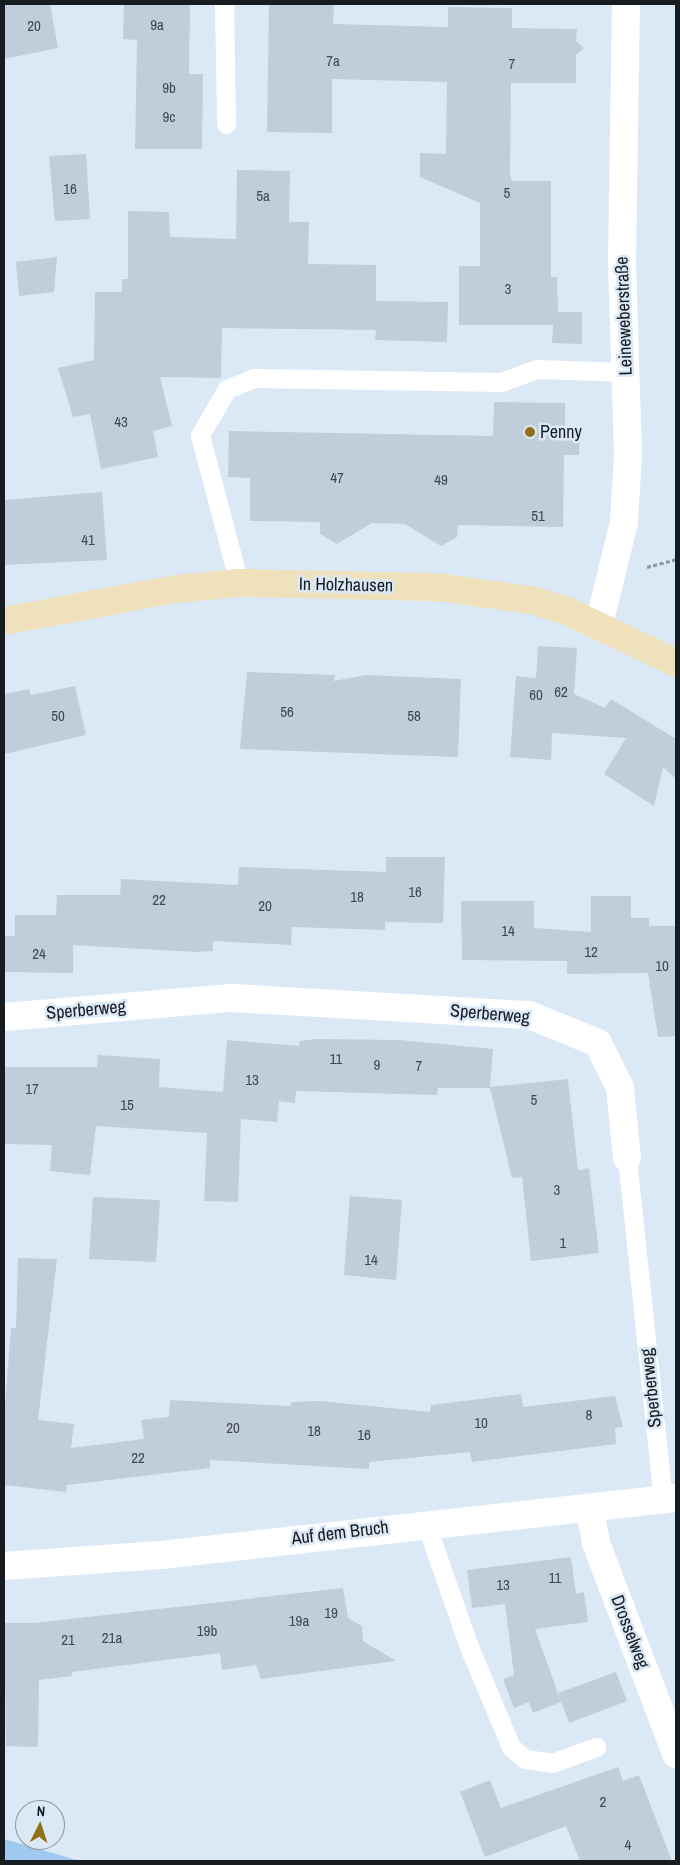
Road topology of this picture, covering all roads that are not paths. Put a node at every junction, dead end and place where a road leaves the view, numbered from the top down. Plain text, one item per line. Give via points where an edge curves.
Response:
1 (224, 4) edge
2 (626, 4) edge
3 (226, 124) dead end
4 (626, 372) junction
5 (239, 583) junction
6 (4, 620) edge
7 (599, 624) junction
8 (676, 663) edge
9 (4, 1017) edge
10 (627, 1158) joint
11 (670, 1499) edge
12 (590, 1509) junction
13 (426, 1524) junction
14 (4, 1566) edge
15 (596, 1747) dead end
16 (676, 1754) edge

1 - 3 lane
2 - 4 street, Leineweberstraße via 622,252
4 - 5 lane via 537,369 501,382 254,378 227,389 200,435
4 - 7 street, Leineweberstraße via 624,522
5 - 6 street, In Holzhausen via 176,589
5 - 7 street, In Holzhausen via 483,592 531,600
7 - 8 street, In Holzhausen
9 - 10 street, Sperberweg via 232,998 529,1015 598,1043 620,1088
10 - 11 lane, Sperberweg
11 - 12 street, Auf dem Bruch
12 - 13 street, Auf dem Bruch
12 - 16 street, Drosselweg via 596,1543
13 - 14 street, Auf dem Bruch via 161,1555
13 - 15 lane via 469,1647 511,1747 525,1758 552,1764

